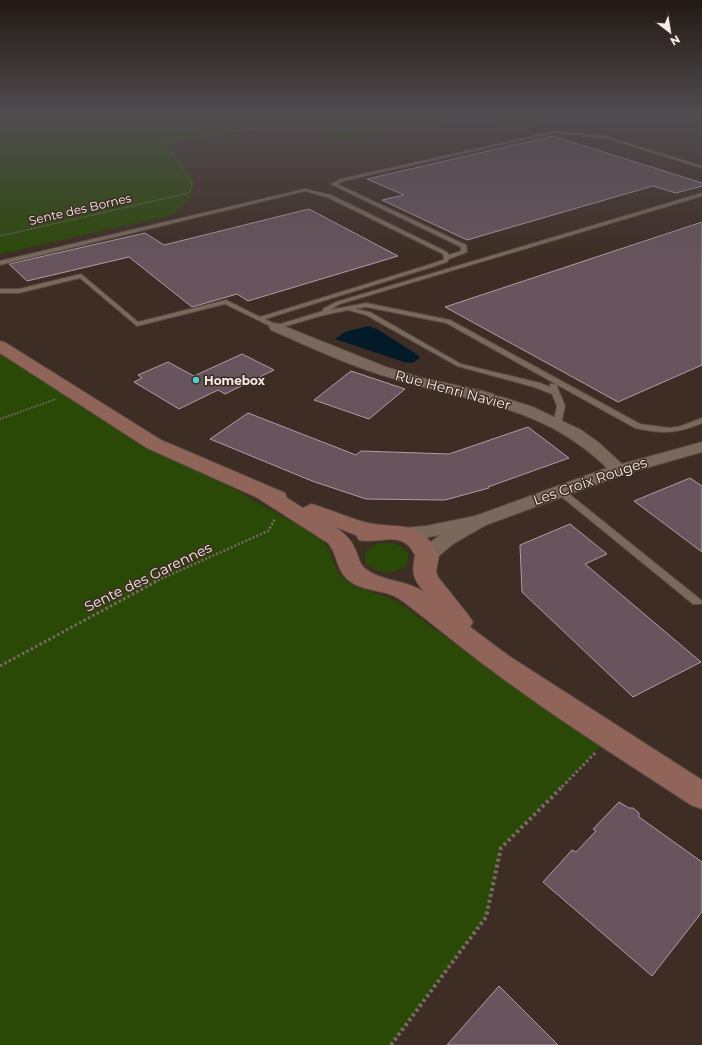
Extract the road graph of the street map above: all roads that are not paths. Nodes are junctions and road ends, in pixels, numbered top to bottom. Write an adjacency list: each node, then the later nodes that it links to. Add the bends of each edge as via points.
1 (417, 163): 5 (lane, via 341,180 334,184 464,246 464,252)
2 (688, 163): 3 (lane)
3 (702, 167)
4 (702, 194): 9 (lane, via 338,303)
5 (447, 258): 6 (lane, via 445,253 329,196 305,190); 10 (lane, via 430,266)
6 (0, 263)
7 (0, 291): 10 (lane, via 19,291 81,276 137,324 226,302)
8 (345, 309): 9 (lane); 13 (lane, via 366,305 448,321); 14 (lane, via 368,313 458,365)
9 (319, 314): 11 (lane)
10 (259, 319): 11 (lane)
11 (276, 328): 16 (street, Rue Henri Navier, via 374,368 418,382 464,391 518,408)
12 (0, 346): 20 (street, via 154,444)
13 (549, 377): 14 (lane); 15 (lane, via 638,426 665,432 682,430)
14 (555, 392): 16 (lane, via 561,406)
15 (702, 420)
16 (557, 425): 18 (street, Rue Henri Navier, via 587,441)
17 (702, 447): 18 (street, Les Croix Rouges)
18 (619, 470): 19 (street, Les Croix Rouges)
19 (560, 491): 21 (street, Les Croix Rouges); 26 (lane)
20 (264, 493): 22 (street, via 354,527); 23 (street, via 331,535 340,542)
21 (479, 520): 22 (street, Les Croix Rouges, via 426,532); 24 (street, Les Croix Rouges, via 446,540)
22 (390, 533): 23 (street, via 368,535 358,540); 24 (street, via 420,543)
23 (348, 555): 25 (street, via 350,568 358,575 368,581)
24 (426, 562): 25 (street, via 418,576 408,581); 27 (street, via 425,576 432,588 465,628)
25 (382, 584): 27 (street, via 408,594)
26 (697, 602)
27 (500, 663): 28 (street)
28 (702, 796)

